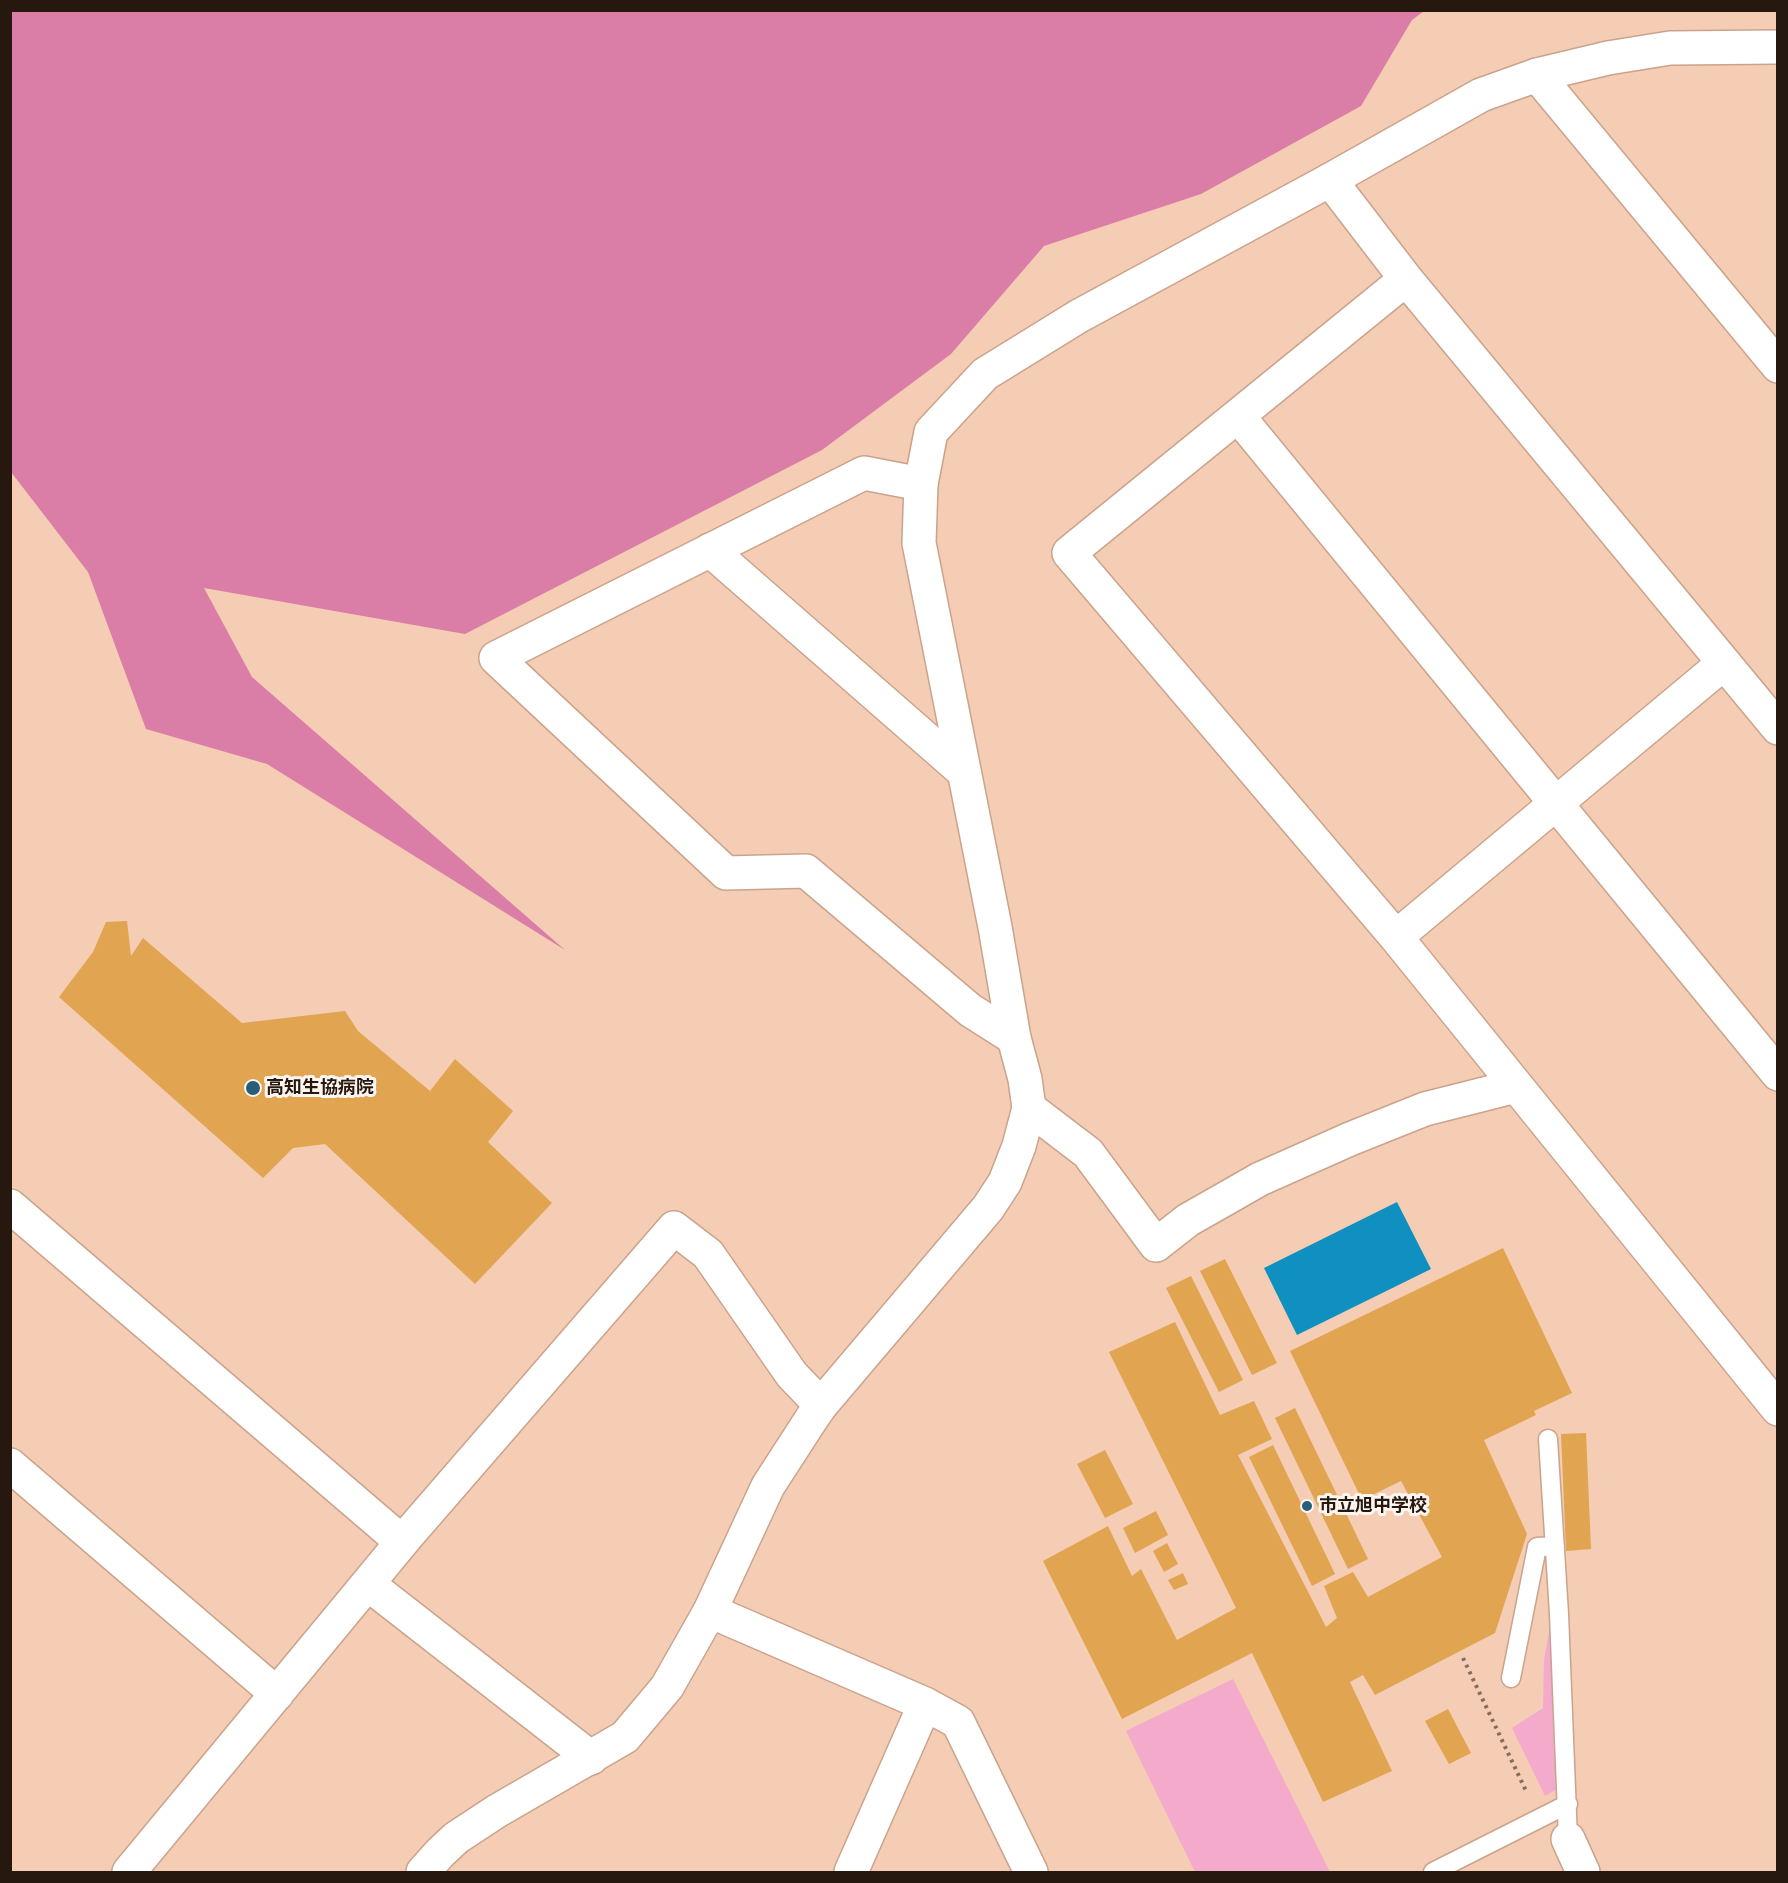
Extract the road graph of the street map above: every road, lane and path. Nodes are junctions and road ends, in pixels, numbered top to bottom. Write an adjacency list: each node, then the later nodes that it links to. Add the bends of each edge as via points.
1 (1778, 47): 2 (street, via 1670,48)
2 (1537, 75): 3 (street, via 1481,95); 5 (street)
3 (1330, 180): 4 (street); 7 (street, via 1079,316 985,374 931,432)
4 (1406, 279): 6 (street); 9 (street)
5 (1778, 366)
6 (1238, 416): 12 (street); 13 (street, via 1069,553)
7 (921, 484): 8 (street, via 864,472); 11 (street, via 919,543)
8 (710, 550): 11 (street); 14 (street, via 496,658 726,873 806,872 970,1010)
9 (1724, 663): 10 (street); 12 (street)
10 (1778, 728)
11 (964, 772): 14 (street)
12 (1556, 803): 13 (street); 15 (street)
13 (1396, 937): 16 (street)
14 (1014, 1038): 17 (street, via 1026,1079)
15 (1778, 1074)
16 (1516, 1086): 17 (street, via 1425,1109 1350,1139 1260,1179 1188,1220 1156,1245 1088,1153); 20 (street)
17 (1029, 1108): 19 (street, via 1005,1182 988,1209)
18 (10, 1206): 23 (street)
19 (821, 1405): 23 (street, via 792,1375 708,1254 674,1228); 26 (street, via 768,1486)
20 (1778, 1408)
21 (1548, 1439): 24 (lane)
22 (10, 1465): 29 (street)
23 (402, 1542): 25 (street)
24 (1555, 1546): 28 (lane, via 1537,1547); 33 (lane)
25 (368, 1584): 29 (street); 31 (street)
26 (710, 1611): 30 (street); 31 (street, via 667,1687 625,1737)
27 (1463, 1658): 32 (path)
28 (1511, 1678)
29 (277, 1694): 35 (street)
30 (926, 1704): 37 (street); 38 (street, via 958,1722)
31 (591, 1758): 36 (street, via 456,1838)
32 (1528, 1795)
33 (1568, 1804): 34 (lane); 39 (lane)
34 (1568, 1839): 40 (street)
35 (129, 1872)
36 (423, 1872)
37 (851, 1872)
38 (1031, 1872)
39 (1433, 1872)
40 (1583, 1872)

